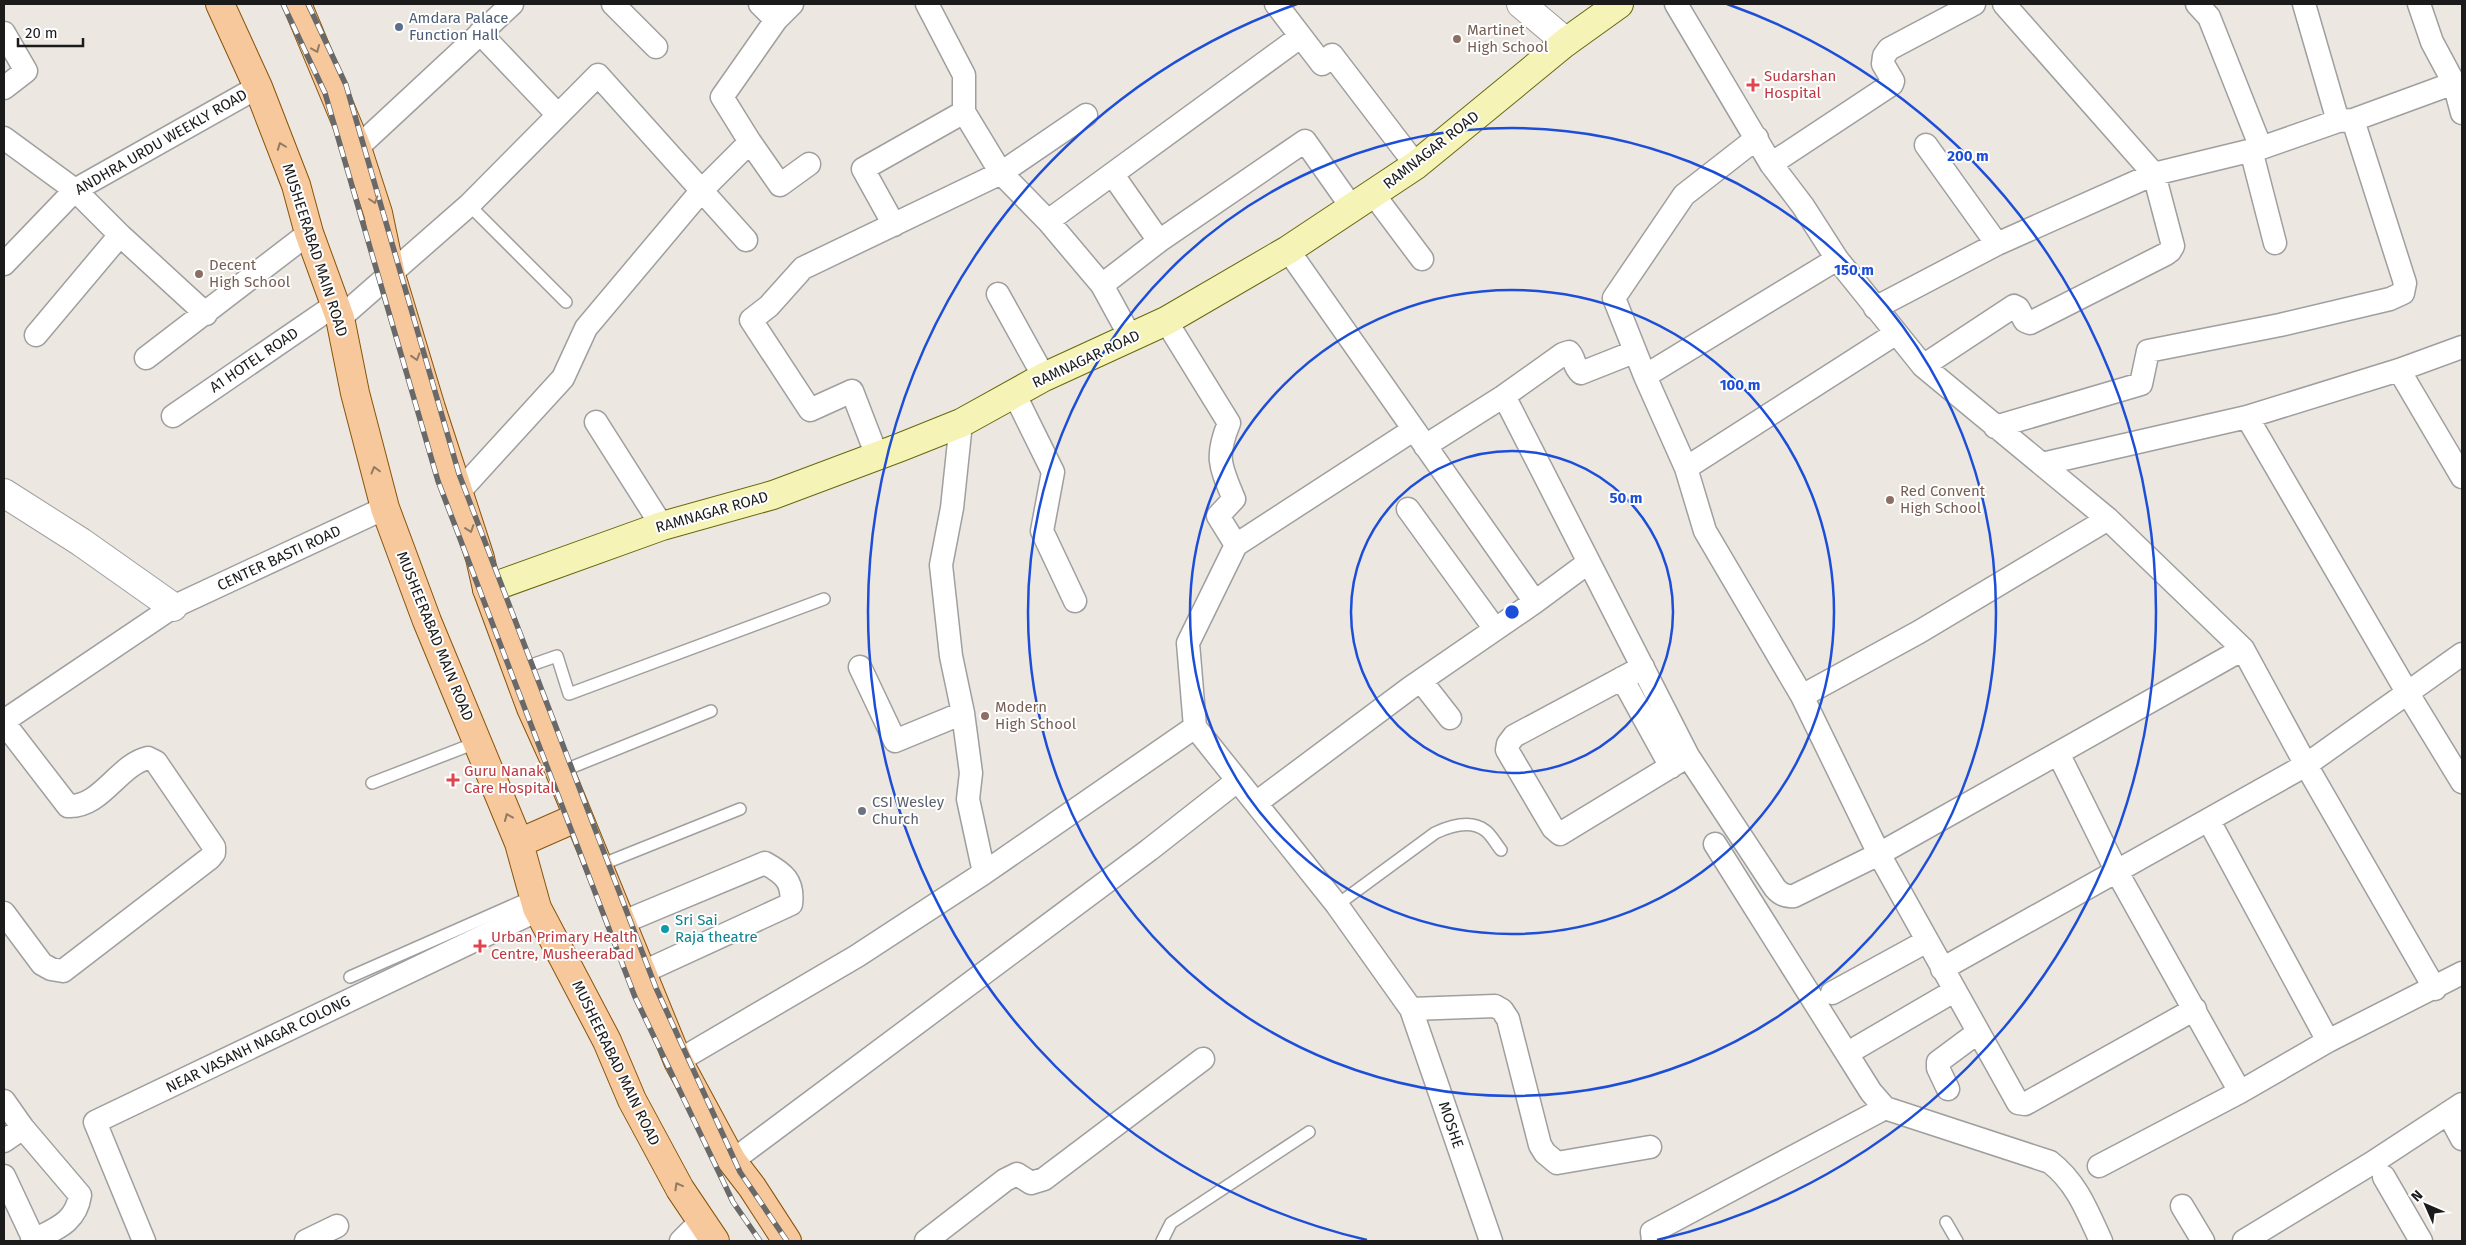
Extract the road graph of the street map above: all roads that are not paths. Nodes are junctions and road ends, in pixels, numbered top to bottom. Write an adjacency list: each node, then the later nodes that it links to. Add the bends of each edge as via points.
1 (220, 4): 24 (main road, MUSHEERABAD MAIN ROAD)
2 (297, 4): 35 (main road, one-way to 35)
3 (512, 4): 19 (street)
4 (613, 4): 22 (street)
5 (760, 4): 17 (street)
6 (792, 4): 17 (street)
7 (928, 4): 26 (street, via 964,75)
8 (1276, 4): 20 (street)
9 (1521, 4): 21 (street)
10 (1619, 4): 21 (main road, RAMNAGAR ROAD)
11 (1676, 4): 32 (street)
12 (1974, 4): 38 (street, via 1889,48 1883,64 1893,80 1892,84)
13 (2004, 4): 41 (street)
14 (2197, 4): 36 (street, via 2209,17)
15 (2304, 4): 30 (street)
16 (2419, 4): 23 (street, via 2432,42)
17 (776, 20): 33 (street, via 722,97)
18 (4, 32): 25 (street, via 26,71)
19 (480, 33): 28 (street); 35 (street)
20 (1300, 37): 39 (street, via 1322,64 1332,56); 42 (street)
21 (1566, 42): 39 (main road, RAMNAGAR ROAD)
22 (656, 47)
23 (2454, 83): 27 (street); 30 (street)
24 (258, 87): 43 (street, ANDHRA URDU WEEKLY ROAD); 49 (main road, MUSHEERABAD MAIN ROAD, one-way to 24, via 296,185)
25 (4, 88)
26 (964, 112): 40 (street); 48 (street, via 862,169)
27 (2462, 113)
28 (558, 115): 44 (street, A1 HOTEL ROAD, via 598,75); 46 (street, A1 HOTEL ROAD)
29 (1086, 115): 40 (street)
30 (2346, 120): 36 (street); 83 (street, via 2405,283 2403,293 2390,299 2280,325 2148,351 2141,384)
31 (4, 138): 43 (street)
32 (1757, 138): 38 (street); 71 (street, via 1684,195 1614,298)
33 (750, 142): 37 (street, via 780,185); 44 (street)
34 (1926, 145): 54 (street)
35 (357, 148): 59 (main road, one-way to 59, via 378,213)
36 (2256, 149): 41 (street); 53 (street)
37 (809, 164)
38 (1771, 164): 56 (street, via 1804,206)
39 (1416, 165): 45 (main road, RAMNAGAR ROAD)
40 (1001, 172): 47 (street); 48 (street)
41 (2154, 174): 54 (street); 73 (street, via 2173,246 2170,251 2030,322 2025,321 2014,306)
42 (1112, 175): 47 (street); 52 (street)
43 (75, 190): 50 (street); 58 (street, ANDHRA URDU WEEKLY ROAD)
44 (702, 190): 51 (street); 90 (street, via 586,328 563,378)
45 (1363, 202): 52 (street, via 1305,141); 55 (main road, RAMNAGAR ROAD); 57 (street)
46 (469, 206): 59 (street, A1 HOTEL ROAD); 62 (lane)
47 (1048, 221): 60 (street)
48 (894, 225): 85 (street, via 804,268 769,306 751,320 810,410 852,391)
49 (309, 233): 64 (main road, MUSHEERABAD MAIN ROAD); 65 (street)
50 (120, 235): 65 (street); 68 (street)
51 (746, 240)
52 (1159, 241): 60 (street)
53 (2275, 243)
54 (1996, 244): 63 (street)
55 (1288, 250): 66 (main road, RAMNAGAR ROAD); 84 (street)
56 (1837, 259): 63 (street); 75 (street)
57 (1422, 260)
58 (4, 264)
59 (391, 275): 64 (street, A1 HOTEL ROAD); 90 (main road, one-way to 90)
60 (1102, 285): 69 (street)
61 (998, 294): 76 (street)
62 (566, 302)
63 (1876, 308): 67 (street)
64 (338, 311): 79 (street, A1 HOTEL ROAD); 91 (main road, MUSHEERABAD MAIN ROAD, one-way to 64, via 355,393)
65 (206, 314): 72 (street)
66 (1166, 320): 69 (main road, RAMNAGAR ROAD); 95 (street, via 1229,423 1222,439 1219,464 1234,499 1218,516)
67 (1895, 334): 73 (street); 87 (street)
68 (36, 335)
69 (1131, 338): 76 (main road, RAMNAGAR ROAD)
70 (2459, 343): 74 (street)
71 (1634, 352): 75 (street); 78 (street, via 1581,373 1574,367 1569,352 1562,354)
72 (146, 358)
73 (1923, 366): 83 (street)
74 (2399, 370): 80 (street); 88 (street)
75 (1645, 376): 87 (street)
76 (1044, 377): 77 (main road, RAMNAGAR ROAD)
77 (1014, 393): 82 (main road, RAMNAGAR ROAD); 99 (street, via 1053,472 1042,531)
78 (1504, 396): 84 (street); 96 (street)
79 (172, 416)
80 (2247, 417): 86 (street); 110 (street)
81 (596, 422): 94 (street)
82 (961, 423): 85 (main road, RAMNAGAR ROAD); 113 (street, via 952,508 941,565 950,656)
83 (1995, 427): 86 (street)
84 (1419, 438): 95 (street); 100 (street)
85 (876, 456): 94 (main road, RAMNAGAR ROAD, via 773,495)
86 (2042, 464): 93 (street)
87 (1686, 468): 111 (street, via 1705,532)
88 (2462, 478)
89 (4, 493): 101 (street, via 81,542)
90 (458, 493): 97 (main road, one-way to 97)
91 (386, 508): 101 (street, CENTER BASTI ROAD); 117 (main road, MUSHEERABAD MAIN ROAD, via 427,621)
92 (1408, 509): 102 (street)
93 (2108, 519): 103 (street); 111 (street, via 1919,632)
94 (662, 526): 97 (main road, RAMNAGAR ROAD)
95 (1236, 545): 116 (street, via 1188,642)
96 (1589, 562): 100 (street); 106 (street)
97 (487, 589): 107 (main road)
98 (824, 599): 107 (lane, via 569,694 557,656)
99 (1075, 601)
100 (1535, 602): 102 (street)
101 (173, 608): 115 (street, CENTER BASTI ROAD)
102 (1496, 629): 109 (street)
103 (2243, 649): 118 (street); 120 (street)
104 (2462, 654): 110 (street)
105 (860, 667): 113 (street, via 895,741)
106 (1643, 667): 108 (street); 119 (street)
107 (517, 670): 121 (main road)
108 (1622, 678): 119 (street); 119 (street, via 1514,736 1508,744 1507,750 1553,828 1560,834)
109 (1421, 681): 114 (street); 125 (street)
110 (2407, 692): 120 (street); 123 (street)
111 (1802, 696): 132 (street)
112 (711, 711): 121 (lane)
113 (963, 713): 135 (street, via 971,773 968,799)
114 (1450, 718)
115 (4, 722): 138 (street, via 68,806 79,806 91,800 138,760 148,758 156,762 214,847 210,858 63,971 42,964)
116 (1195, 727): 122 (street, MOSHE); 135 (street)
117 (478, 742): 124 (lane); 129 (main road, MUSHEERABAD MAIN ROAD, one-way to 117)
118 (2058, 753): 132 (street); 134 (street)
119 (1679, 761): 132 (street, via 1783,895 1794,896)
120 (2306, 765): 128 (street); 145 (street)
121 (560, 772): 127 (main road)
122 (1237, 781): 125 (street, MOSHE); 165 (street)
123 (2462, 782)
124 (372, 783)
125 (1256, 803): 136 (street, MOSHE)
126 (740, 809): 133 (lane)
127 (578, 818): 129 (main road); 133 (main road)
128 (2209, 821): 134 (street); 151 (street)
129 (519, 843): 137 (main road, MUSHEERABAD MAIN ROAD)
130 (1715, 844): 158 (street)
131 (1501, 850): 136 (lane, via 1485,830 1463,824 1449,826)
132 (1880, 854): 140 (street)
133 (598, 866): 139 (main road)
134 (2117, 872): 141 (street); 149 (street)
135 (984, 873): 154 (street, via 857,956)
136 (1337, 905): 148 (street, MOSHE)
137 (538, 909): 144 (lane, via 527,899); 172 (main road, MUSHEERABAD MAIN ROAD, one-way to 137, via 680,1189 632,1100 607,1041); 174 (street, NEAR VASANH NAGAR COLONG, via 95,1122)
138 (4, 913)
139 (621, 923): 142 (main road); 142 (street, via 765,863 784,874 791,884 791,904)
140 (1927, 941): 141 (street); 147 (street)
141 (1942, 969): 146 (street)
142 (641, 973): 154 (main road)
143 (2462, 973): 145 (street)
144 (350, 977)
145 (2435, 989): 151 (street)
146 (1954, 991): 150 (street); 152 (street)
147 (1832, 993)
148 (1410, 1009): 164 (street, via 1495,1006 1502,1010 1508,1018 1540,1145 1557,1163); 180 (street, MOSHE)
149 (2195, 1009): 150 (street, via 2025,1104 2015,1100); 156 (street)
150 (1977, 1033): 155 (street, via 1938,1062)
151 (2328, 1042): 156 (street)
152 (1858, 1047)
153 (1203, 1059): 178 (street, via 1044,1179 1031,1183 1017,1174 1005,1180)
154 (678, 1062): 165 (main road)
155 (1948, 1089)
156 (2240, 1092): 166 (street)
157 (4, 1101): 160 (street)
158 (1885, 1108): 181 (street, via 1652,1232); 183 (street, via 2050,1162 2078,1191)
159 (2455, 1108): 162 (street); 185 (street)
160 (23, 1128): 163 (street); 173 (street, via 80,1195 78,1207 70,1220)
161 (1309, 1132): 179 (lane, via 1172,1222)
162 (2462, 1139)
163 (4, 1141)
164 (1650, 1147)
165 (732, 1161): 177 (main road)
166 (2099, 1166)
167 (4, 1176): 173 (street)
168 (2384, 1177): 186 (street)
169 (2182, 1206): 184 (street)
170 (1946, 1222): 182 (lane)
171 (337, 1226): 175 (street)
172 (708, 1232): 176 (street)
173 (33, 1241)
174 (144, 1241)
175 (306, 1241)
176 (680, 1241)
177 (787, 1241)
178 (926, 1241)
179 (1162, 1241)
180 (1491, 1241)
181 (1652, 1241)
182 (1957, 1241)
183 (2101, 1241)
184 (2203, 1241)
185 (2244, 1241)
186 (2421, 1241)

